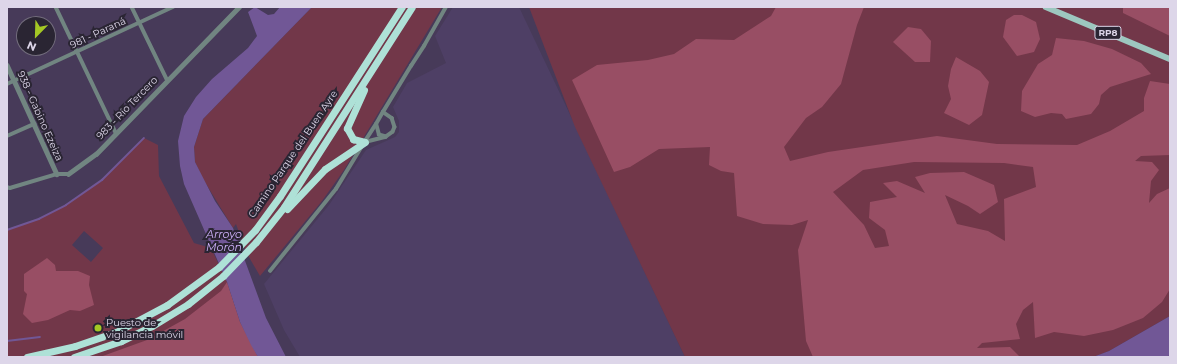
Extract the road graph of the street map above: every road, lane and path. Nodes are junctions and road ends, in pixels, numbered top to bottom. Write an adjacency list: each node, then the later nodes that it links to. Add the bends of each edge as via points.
1 (56, 7): 12 (street)
2 (132, 7): 10 (street)
3 (173, 7): 10 (street, 981 - Paraná)
4 (239, 7): 16 (street, 983 - Río Tercero, via 176,74)
5 (397, 7): 11 (highway)
6 (402, 7): 11 (highway, Camino Parque del Buen Ayre)
7 (412, 7): 14 (highway, Camino Parque del Buen Ayre)
8 (446, 7): 19 (street)
9 (1046, 7): 13 (main road, RP8)
10 (139, 23): 12 (street, 981 - Paraná); 16 (street)
11 (374, 50): 30 (highway, Camino Parque del Buen Ayre, via 280,196 242,243 219,266 191,289 142,320 93,340)
12 (77, 51): 17 (street, 981 - Paraná); 22 (street)
13 (1170, 59)
14 (376, 64): 25 (highway, via 348,124 348,131 353,139); 28 (highway, Camino Parque del Buen Ayre)
15 (7, 65): 17 (street, 938 - Gabino Ezeiza)
16 (167, 79): 22 (street, 983 - Río Tercero)
17 (14, 80): 18 (street, 981 - Paraná); 20 (street, 938 - Gabino Ezeiza)
18 (7, 84)
19 (383, 112): 21 (street); 24 (street, via 392,118 395,127)
20 (34, 124): 23 (street); 26 (street, 938 - Gabino Ezeiza)
21 (376, 124): 24 (street, via 379,135); 25 (street)
22 (116, 133): 26 (street, 983 - Río Tercero, via 93,156 70,173)
23 (7, 136)
24 (386, 137): 25 (street)
25 (365, 142): 28 (highway, via 325,169); 29 (street, via 336,189)
26 (56, 174): 27 (street, 983 - Río Tercero)
27 (8, 187)
28 (268, 229): 31 (highway, Camino Parque del Buen Ayre, via 223,276 188,304 121,341)
29 (270, 271)
30 (27, 357)
31 (74, 357)

